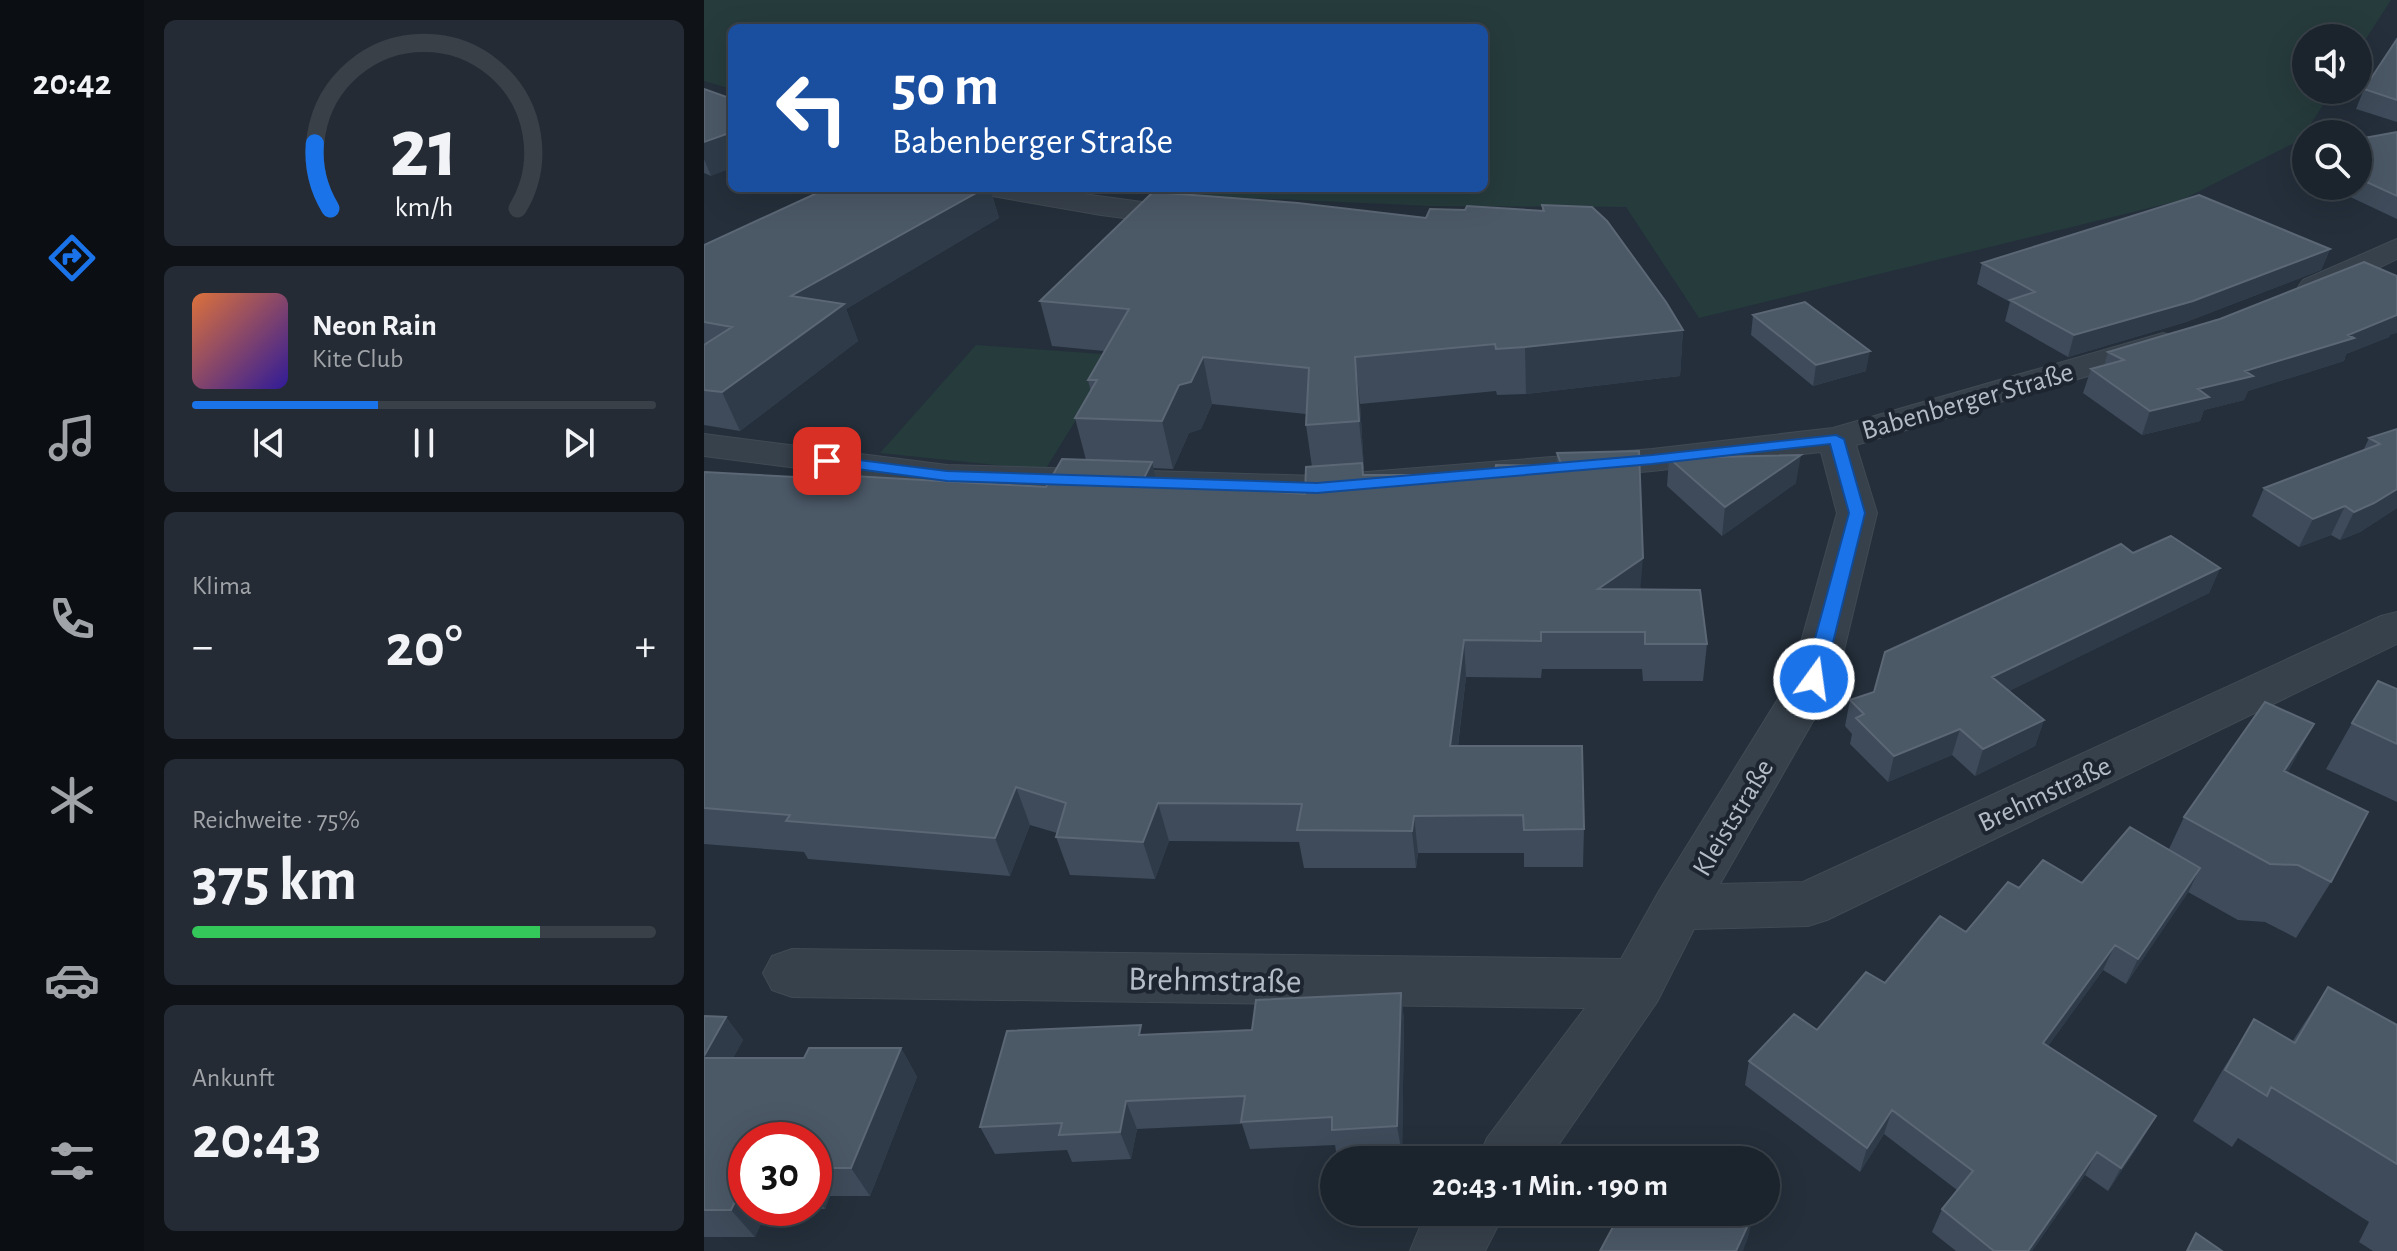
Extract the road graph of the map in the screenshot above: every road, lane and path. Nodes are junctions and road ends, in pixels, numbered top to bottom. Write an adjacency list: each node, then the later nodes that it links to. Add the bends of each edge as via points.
1 (1015, 192): 2 (street)
2 (1225, 221)
3 (2397, 248): 4 (street)
4 (2283, 299)
5 (2199, 332): 6 (street, Babenberger Straße)
6 (1836, 439): 7 (street, Babenberger Straße, via 1317,488 947,476); 9 (street, Kleiststraße, via 1857,513 1814,679)
7 (704, 445)
8 (2397, 626): 9 (street, Brehmstraße, via 1808,904)
9 (1678, 907): 11 (street, Kleiststraße)
10 (792, 973): 11 (street, Brehmstraße)
11 (1637, 984): 12 (street, Kleiststraße)
12 (1520, 1146)
13 (1462, 1226): 14 (street)
14 (1444, 1251)

